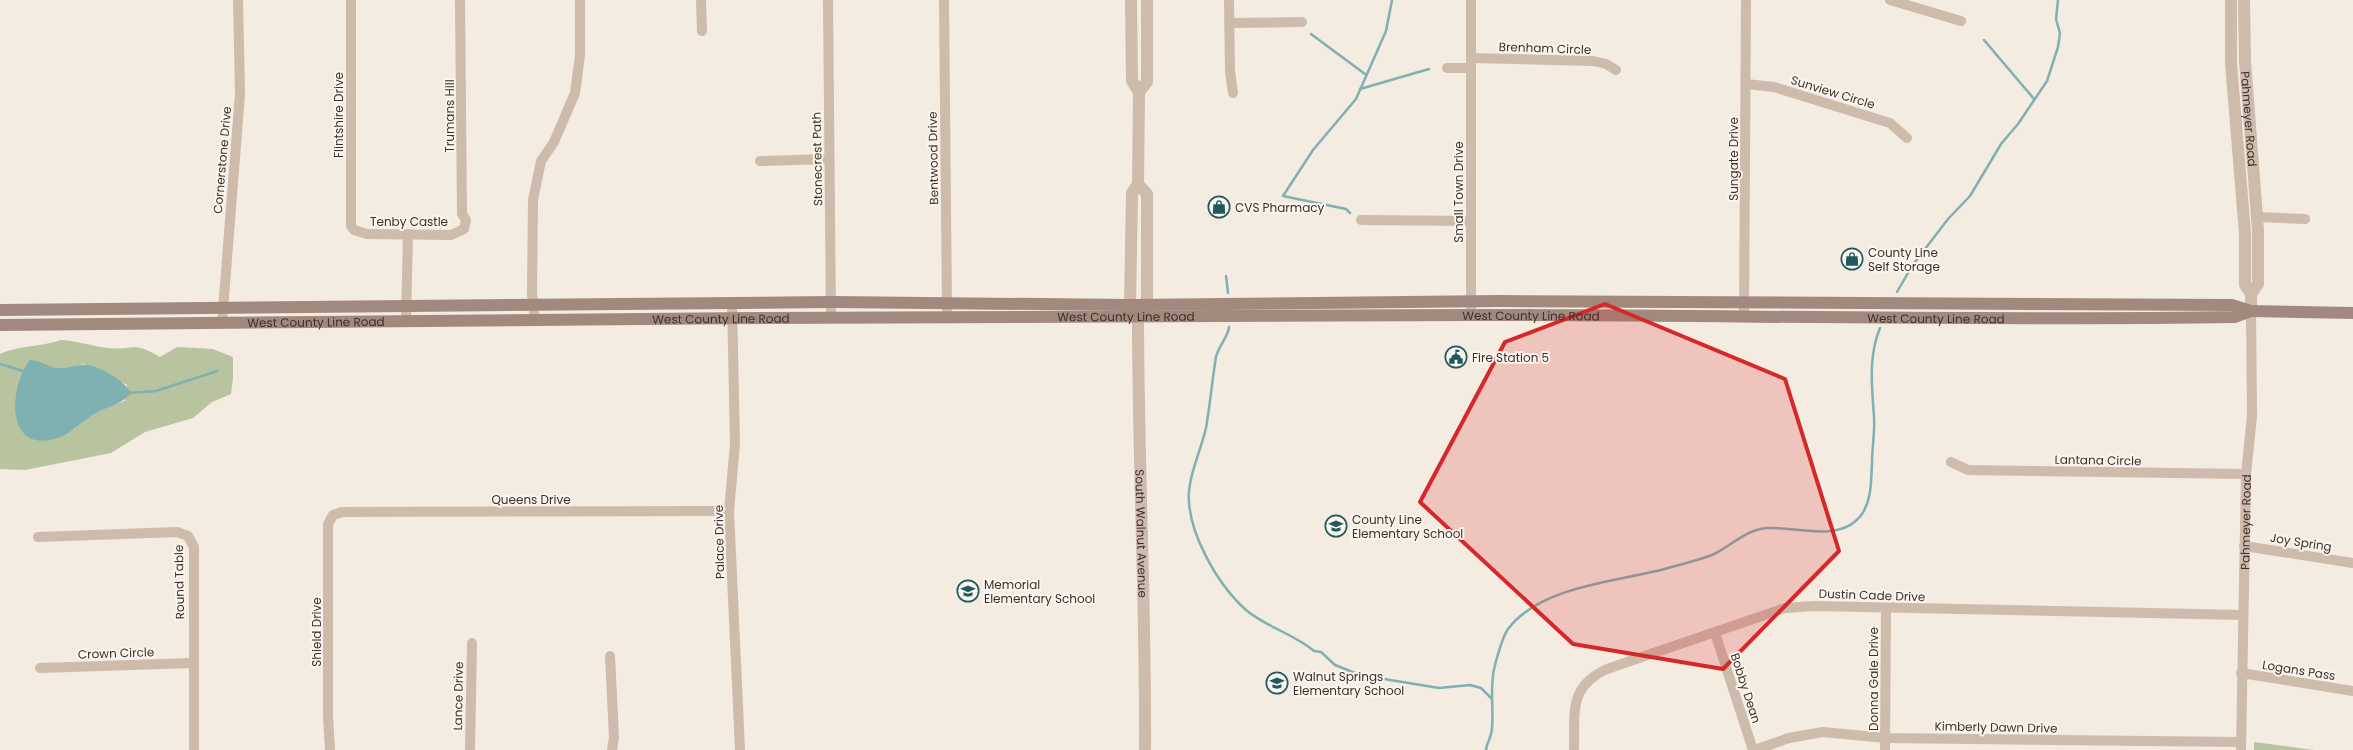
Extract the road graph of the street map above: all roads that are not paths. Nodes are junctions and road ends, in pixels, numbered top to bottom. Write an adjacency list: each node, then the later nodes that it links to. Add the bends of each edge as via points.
1 (238, 0): 48 (street, Cornerstone Drive, via 240,94)
2 (351, 0): 35 (street, Flintshire Drive, via 350,217)
3 (460, 0): 34 (street, Trumans Hill)
4 (580, 0): 44 (street, via 580,55 575,92 554,142 541,161 533,200)
5 (701, 0): 19 (street)
6 (828, 0): 27 (street, Stonecrest Path)
7 (944, 0): 41 (street, Bentwood Drive)
8 (1132, 0): 24 (street, via 1132,81)
9 (1147, 0): 24 (street, via 1147,82)
10 (1228, 0): 18 (street)
11 (1471, 0): 20 (street, Small Town Drive)
12 (1746, 0): 23 (street, Sungate Drive)
13 (1890, 0): 16 (street)
14 (2231, 0): 37 (street, Pahmeyer Road, via 2231,62 2245,234 2245,285)
15 (2244, 0): 30 (street, Pahmeyer Road, via 2245,61)
16 (1961, 21)
17 (1302, 22): 18 (street)
18 (1229, 23): 25 (street)
19 (702, 31)
20 (1471, 63): 21 (street); 22 (street, Brenham Circle, via 1593,61); 33 (street, Small Town Drive)
21 (1447, 68)
22 (1616, 70)
23 (1746, 84): 26 (street, Sunview Circle, via 1774,87 1890,123); 42 (street, Sungate Drive)
24 (1139, 92): 29 (street)
25 (1232, 93)
26 (1907, 138)
27 (829, 159): 28 (street); 38 (street, Stonecrest Path)
28 (760, 161)
29 (1138, 184): 45 (street, via 1132,193); 46 (street, via 1147,194)
30 (2258, 217): 31 (street); 37 (street, Pahmeyer Road, via 2258,284)
31 (2306, 219)
32 (1361, 220): 33 (street)
33 (1471, 221): 39 (street, Small Town Drive)
34 (464, 229): 36 (street, Tenby Castle, via 450,235)
35 (354, 230): 36 (street, Tenby Castle, via 367,234)
36 (408, 234): 47 (street)
37 (2251, 294): 50 (street, Pahmeyer Road)
38 (831, 302): 40 (main road, West County Line Road); 41 (main road, West County Line Road); 56 (street, Stonecrest Path)
39 (1471, 302): 42 (main road, West County Line Road); 46 (main road, West County Line Road); 52 (street, Small Town Drive)
40 (732, 303): 44 (main road, West County Line Road); 58 (street, Palace Drive)
41 (947, 303): 45 (main road, West County Line Road); 53 (street, Bentwood Drive)
42 (1744, 303): 43 (main road, West County Line Road); 55 (street, Sungate Drive)
43 (1857, 304): 50 (main road, West County Line Road, via 2232,305); 57 (main road)
44 (533, 305): 47 (main road, West County Line Road); 59 (street)
45 (1130, 305): 46 (main road, West County Line Road); 54 (street)
46 (1147, 305): 54 (street)
47 (406, 306): 48 (main road, West County Line Road); 60 (street)
48 (222, 309): 49 (main road, West County Line Road); 61 (street, Cornerstone Drive)
49 (0, 310)
50 (2251, 311): 51 (main road, West County Line Road); 57 (main road, West County Line Road, via 2235,317 2057,320); 64 (street, Pahmeyer Road, via 2252,416)
51 (2353, 313)
52 (1471, 315): 54 (main road, West County Line Road); 55 (main road, West County Line Road)
53 (947, 316): 54 (main road, West County Line Road); 56 (main road, West County Line Road)
54 (1138, 316): 86 (street, South Walnut Avenue)
55 (1744, 317): 57 (main road, West County Line Road)
56 (831, 318): 58 (main road, West County Line Road)
57 (1857, 318)
58 (732, 319): 59 (main road, West County Line Road); 65 (street, Palace Drive, via 735,444)
59 (535, 320): 60 (main road, West County Line Road)
60 (406, 321): 61 (main road, West County Line Road)
61 (222, 322): 62 (main road, West County Line Road)
62 (0, 325)
63 (1951, 462): 64 (street, Lantana Circle, via 1968,470)
64 (2246, 474): 68 (street, Pahmeyer Road)
65 (729, 512): 66 (street, Queens Drive, via 342,512); 85 (street, Palace Drive)
66 (333, 515): 82 (street, Shield Drive, via 328,524)
67 (38, 537): 75 (street, Round Table, via 177,532 188,536 194,547)
68 (2244, 546): 69 (street, Joy Spring); 71 (street, Pahmeyer Road)
69 (2353, 564)
70 (1886, 609): 71 (street, Dustin Cade Drive); 72 (street, Dustin Cade Drive, via 1786,608); 79 (street, Donna Gale Drive)
71 (2243, 615): 77 (street, Pahmeyer Road)
72 (1715, 633): 87 (street, Dustin Cade Drive, via 1606,669 1589,678 1576,703); 88 (street, Bobby Dean)
73 (472, 643): 83 (street, Lance Drive)
74 (610, 656): 84 (street)
75 (192, 663): 76 (street, Crown Circle); 81 (street, Round Table)
76 (40, 668)
77 (2241, 673): 78 (street, Logans Pass); 80 (street, Pahmeyer Road)
78 (2353, 691)
79 (1885, 738): 80 (street, Kimberly Dawn Drive); 88 (street, Kimberly Dawn Drive, via 1823,732 1790,738); 89 (street, Donna Gale Drive)
80 (2241, 746)
81 (194, 750)
82 (330, 750)
83 (470, 750)
84 (612, 750)
85 (740, 750)
86 (1145, 750)
87 (1574, 750)
88 (1754, 750)
89 (1885, 750)

